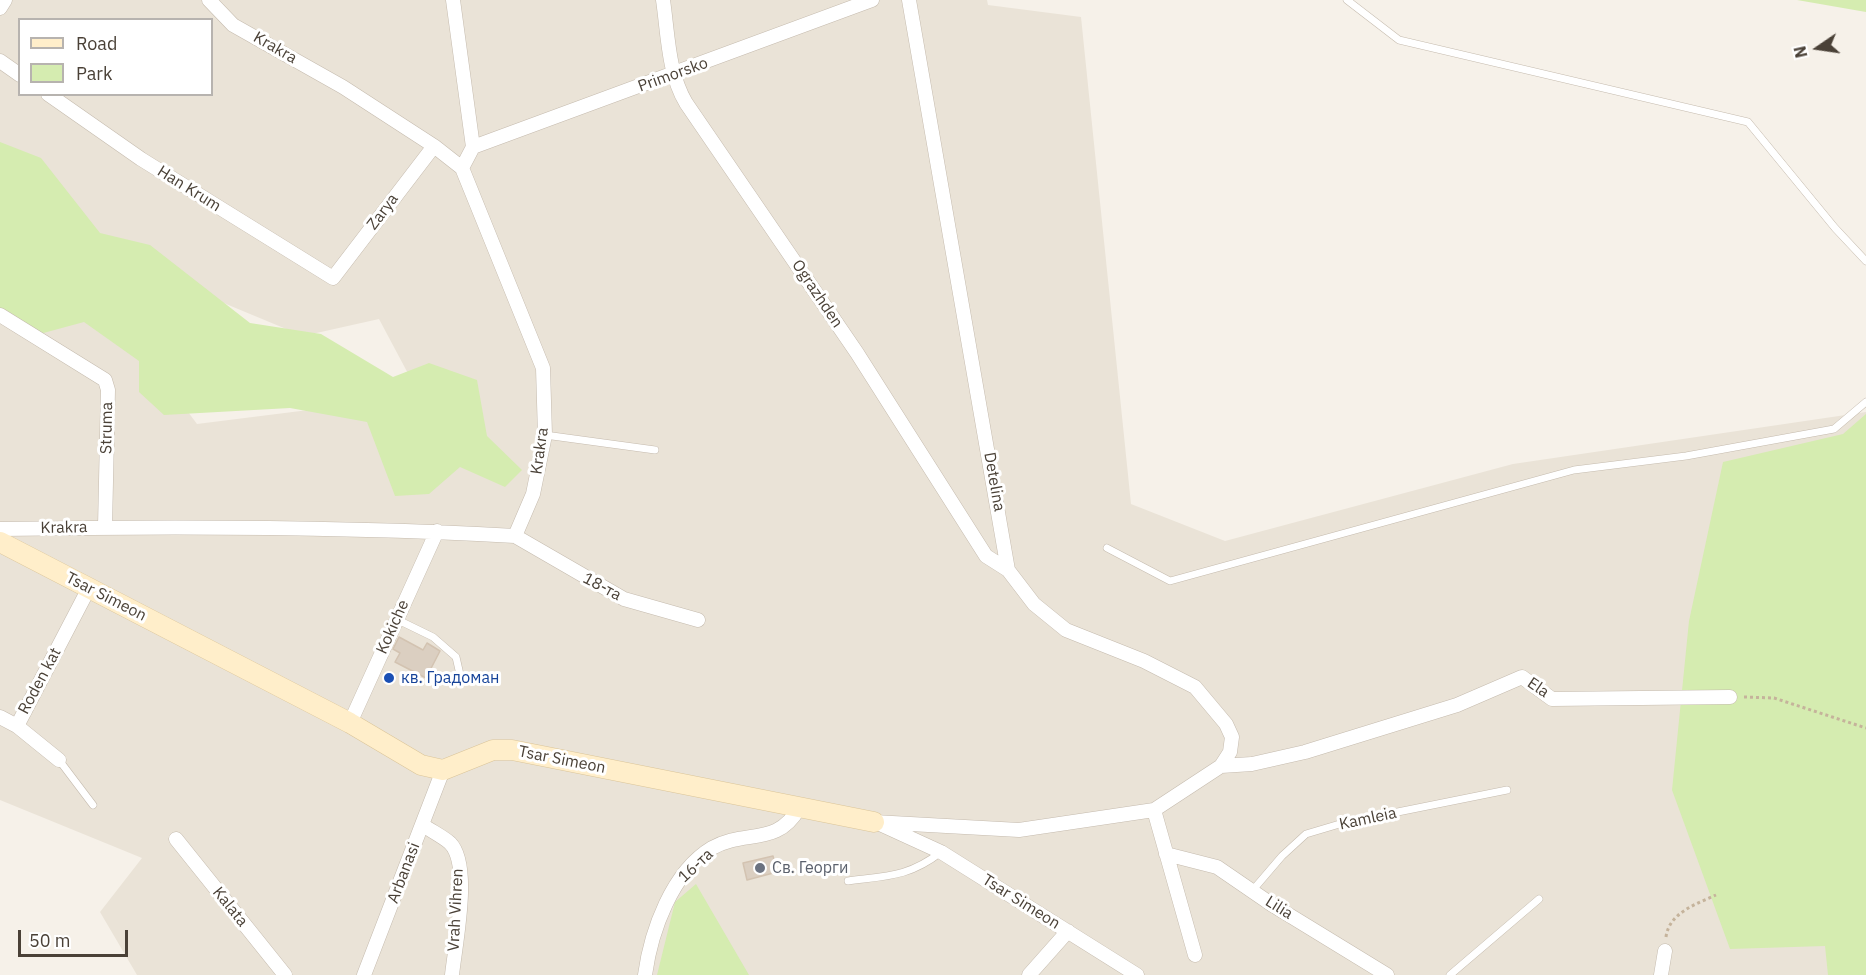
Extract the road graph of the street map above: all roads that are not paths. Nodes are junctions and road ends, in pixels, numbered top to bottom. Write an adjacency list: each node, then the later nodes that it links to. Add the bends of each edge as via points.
1 (5, 0): 8 (street)
2 (209, 0): 13 (street, Krakra, via 233,25 343,87)
3 (453, 0): 14 (street)
4 (663, 0): 11 (street, Ograzhden)
5 (872, 0): 11 (street, Primorsko)
6 (909, 0): 28 (street, Detelina)
7 (1347, 0): 16 (lane, via 1399,40 1748,122)
8 (0, 8)
9 (0, 61): 10 (street)
10 (18, 74)
11 (674, 75): 14 (street, Primorsko); 28 (street, Ograzhden, via 686,103 857,353 959,517 986,556)
12 (51, 96): 17 (street, Han Krum, via 141,159)
13 (434, 146): 15 (street, Krakra); 17 (street, Zarya)
14 (473, 147): 15 (street)
15 (462, 168): 20 (street, Krakra, via 543,368)
16 (1866, 261)
17 (333, 278)
18 (0, 315): 22 (street, Struma, via 105,380)
19 (1866, 402): 27 (lane, via 1834,429 1686,456 1574,470 1170,581)
20 (545, 435): 21 (lane); 25 (street, Krakra, via 533,494)
21 (655, 450)
22 (105, 527): 23 (street, Krakra); 24 (street, Krakra)
23 (0, 530)
24 (437, 531): 25 (street, Krakra); 30 (street, Kokiche)
25 (514, 536): 31 (street, 18-та, via 624,599)
26 (0, 542): 29 (street, Tsar Simeon)
27 (1107, 548)
28 (1008, 570): 38 (street, Detelina, via 1034,604 1066,630 1144,661 1195,687 1219,712 1232,737 1230,752)
29 (89, 588): 35 (street, Tsar Simeon); 36 (street, Roden kat)
30 (396, 619): 32 (lane, via 434,637 456,657); 35 (street, Kokiche)
31 (698, 620)
32 (461, 679)
33 (1730, 697): 38 (street, Ela, via 1552,699 1522,677 1457,705 1305,752 1252,764)
34 (0, 717): 36 (street)
35 (350, 723): 39 (street, Tsar Simeon, via 421,765)
36 (17, 726): 37 (street, Roden kat)
37 (59, 760): 41 (lane)
38 (1221, 766): 43 (street)
39 (443, 770): 42 (street, Tsar Simeon, via 493,750 512,750); 45 (street, Arbanasi)
40 (1507, 790): 50 (lane, Kamleia, via 1306,834)
41 (93, 806)
42 (799, 808): 44 (street, Tsar Simeon); 55 (street, 16-та, via 791,823 781,830 728,842 697,861 677,882)
43 (1154, 810): 44 (street, via 1019,830); 48 (street)
44 (874, 822): 47 (street, Tsar Simeon)
45 (423, 825): 57 (street, Arbanasi); 58 (street, Vrah Vihren, via 450,844 462,875)
46 (176, 839): 56 (street, Kalata)
47 (941, 852): 49 (lane, via 921,868 903,874); 52 (street, Tsar Simeon)
48 (1166, 854): 50 (street, Lilia, via 1217,867); 54 (street)
49 (848, 881)
50 (1252, 891): 63 (street, Lilia)
51 (1539, 899): 64 (lane)
52 (1068, 931): 61 (street); 62 (street, Tsar Simeon)
53 (1665, 951): 65 (street)
54 (1195, 955)
55 (647, 958): 59 (street, 16-та); 60 (street)
56 (285, 975)
57 (364, 975)
58 (452, 975)
59 (645, 975)
60 (650, 975)
61 (1029, 975)
62 (1137, 975)
63 (1387, 975)
64 (1450, 975)
65 (1661, 975)

